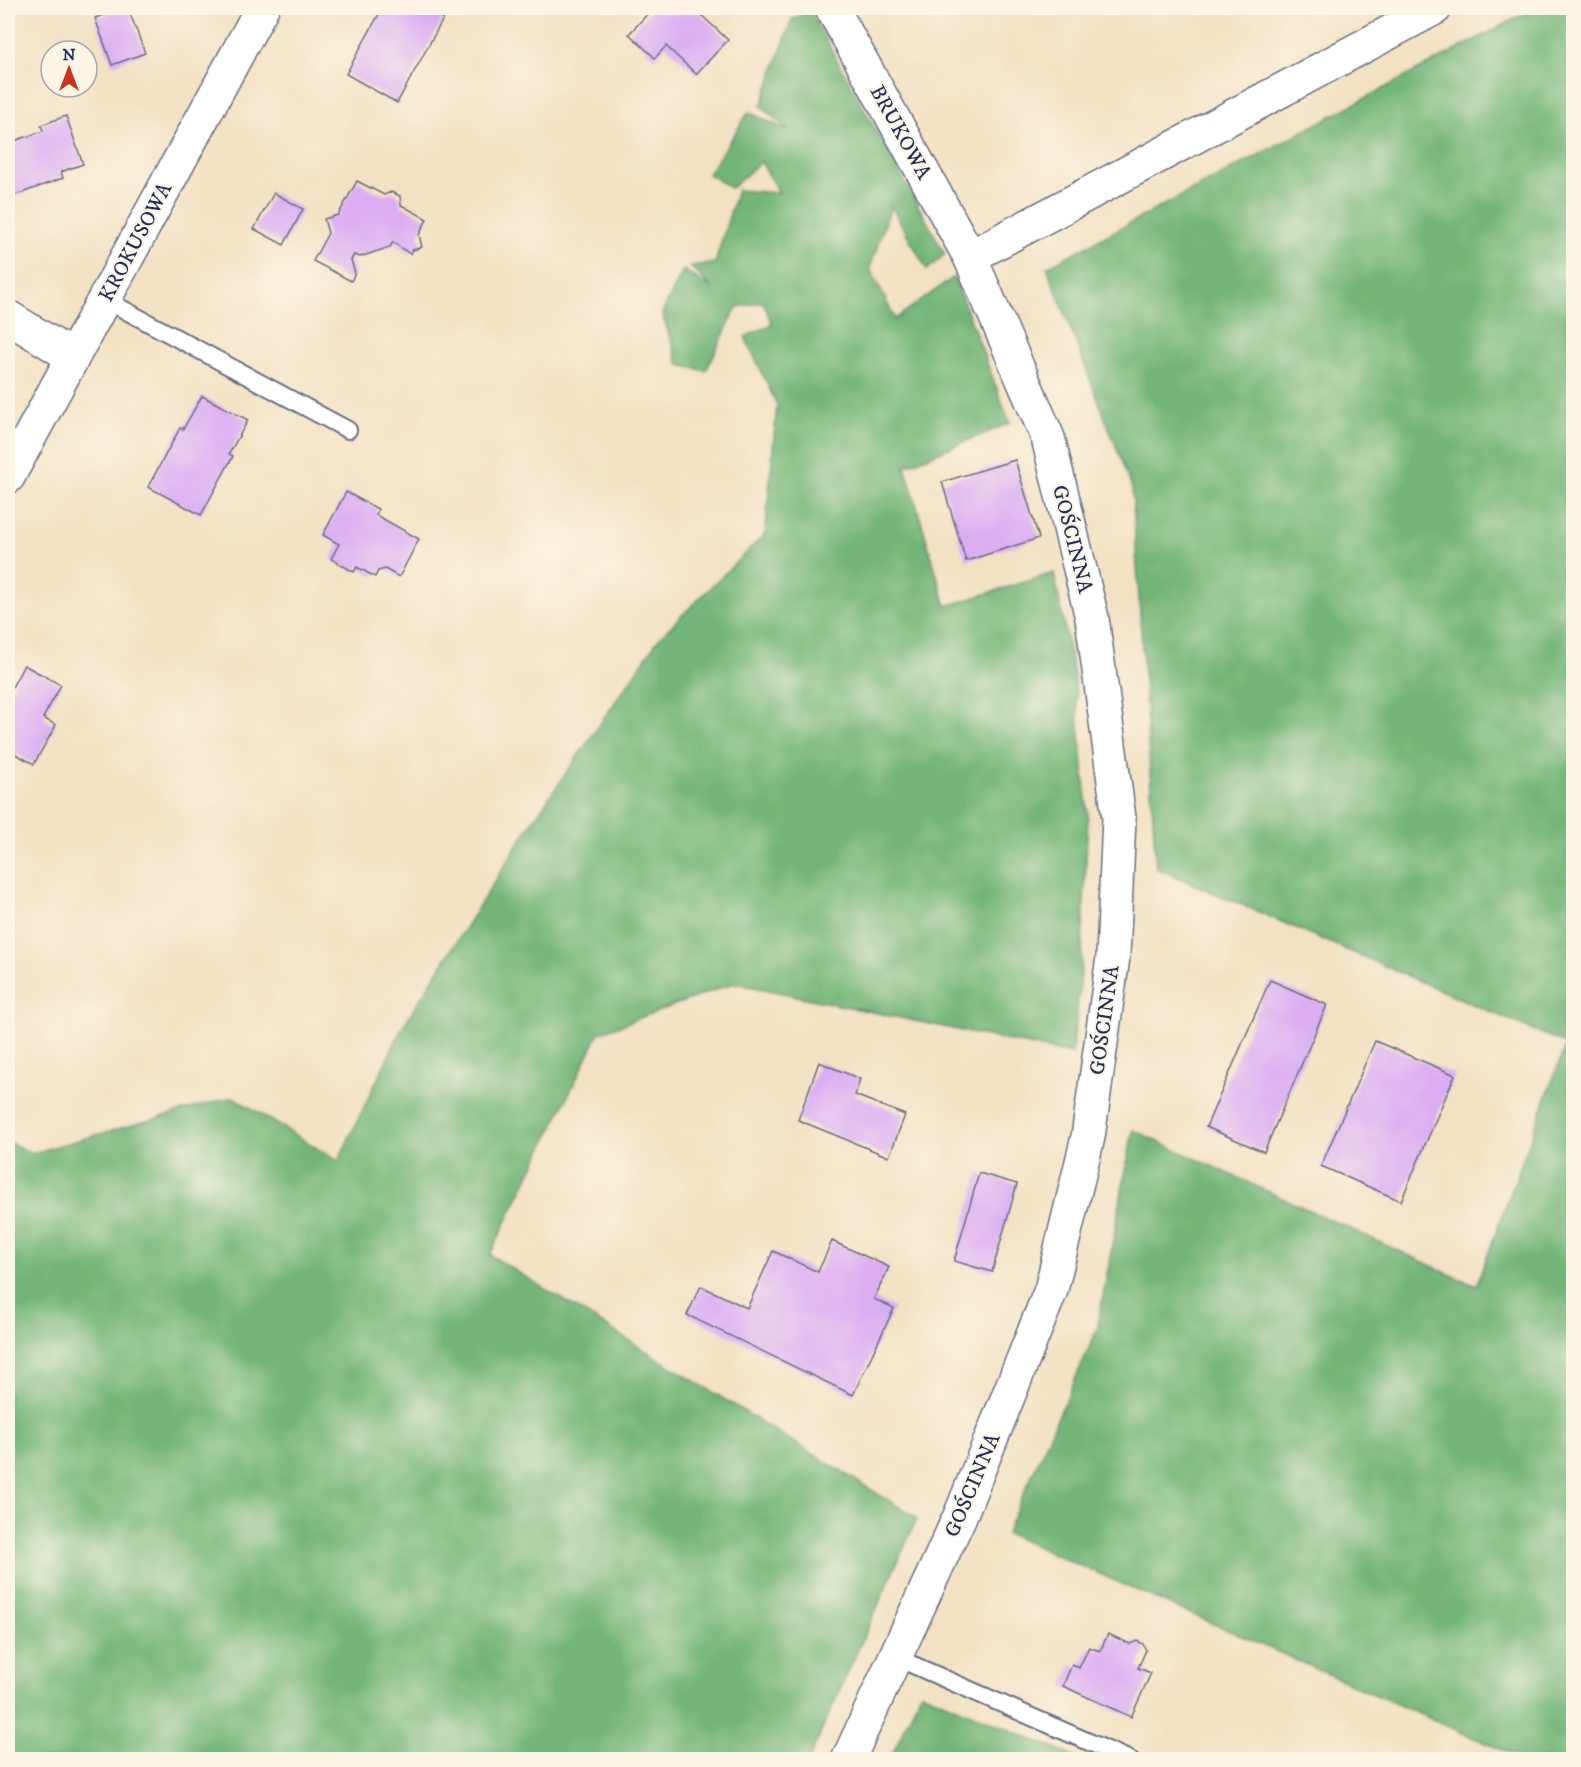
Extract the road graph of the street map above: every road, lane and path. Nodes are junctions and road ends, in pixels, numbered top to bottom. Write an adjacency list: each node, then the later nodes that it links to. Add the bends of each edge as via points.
1 (262, 8): 5 (street, KROKUSOWA)
2 (832, 8): 4 (street, BRUKOWA)
3 (1436, 8): 4 (street)
4 (970, 257): 10 (street, GOŚCINNA, via 1048,438 1092,618 1119,818 1113,957 1088,1137 1051,1290 960,1516)
5 (104, 299): 7 (street, KROKUSOWA); 8 (lane)
6 (8, 317): 7 (street)
7 (73, 357): 9 (street, KROKUSOWA)
8 (348, 430)
9 (8, 477)
10 (895, 1657): 11 (street, GOŚCINNA); 12 (lane)
11 (848, 1760)
12 (1130, 1760)

